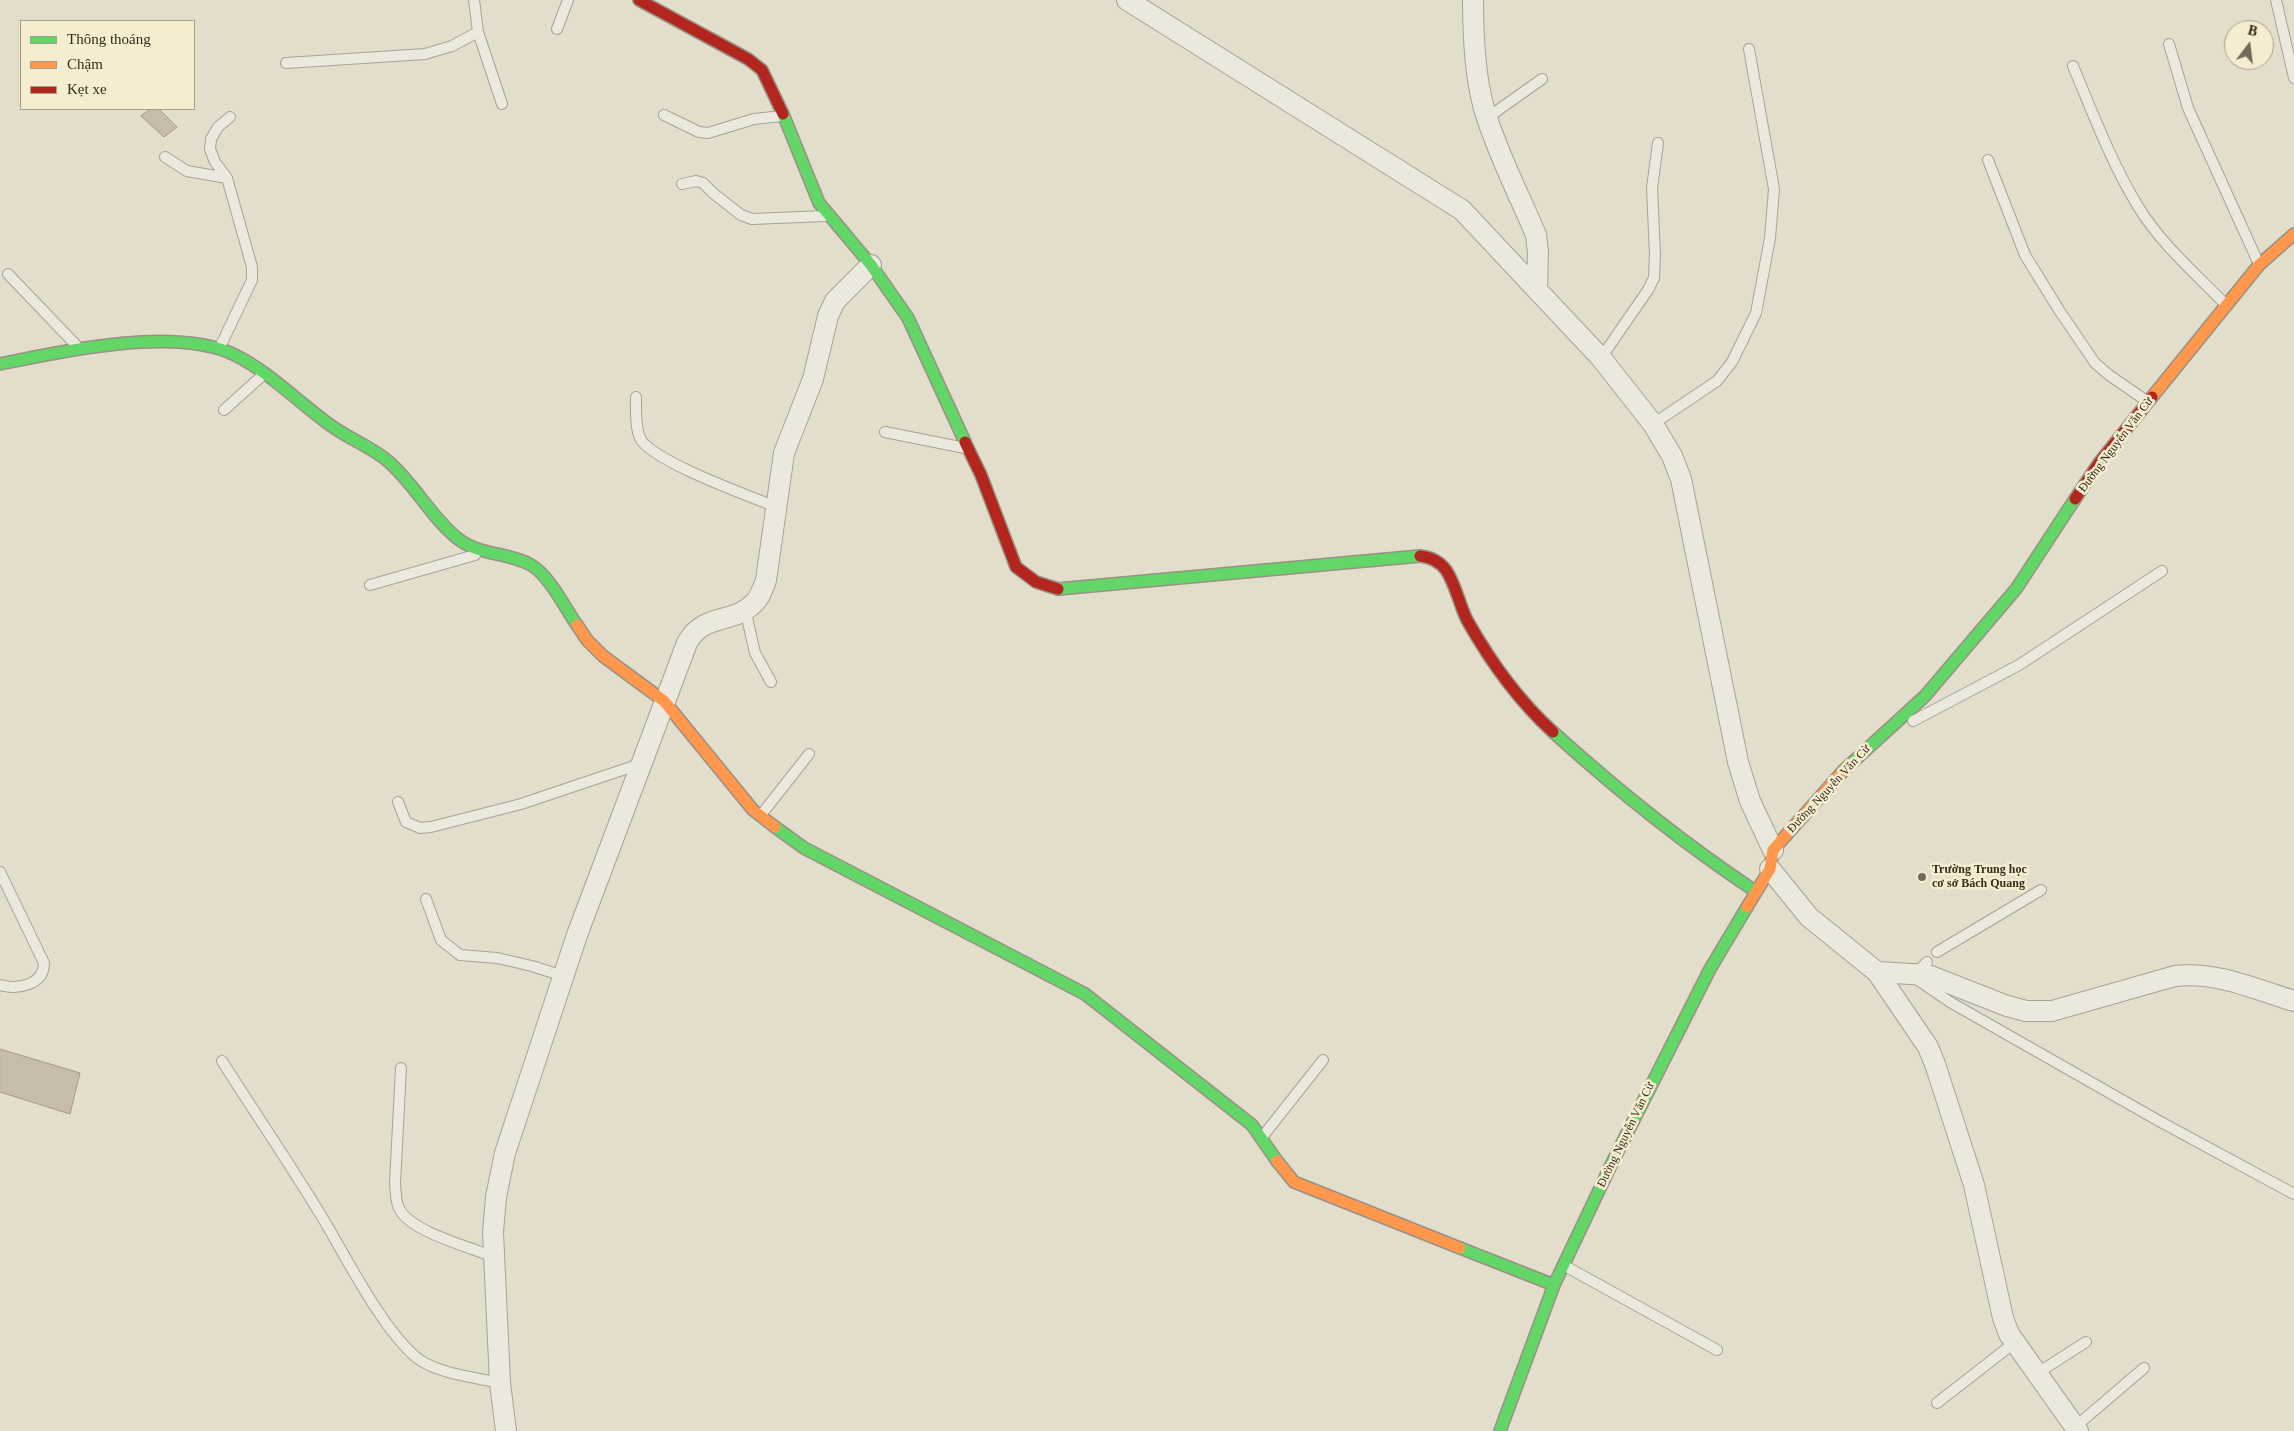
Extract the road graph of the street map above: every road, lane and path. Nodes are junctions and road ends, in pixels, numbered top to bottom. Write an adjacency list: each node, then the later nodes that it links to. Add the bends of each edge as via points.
1 (474, 0): 8 (lane)
2 (568, 0): 7 (lane)
3 (639, 0): 18 (street, via 748,59 762,70)
4 (1127, 0): 30 (street, via 1462,210)
5 (1473, 0): 19 (street, via 1473,26)
6 (2276, 0): 14 (lane)
7 (557, 29)
8 (478, 32): 11 (lane, via 452,46 425,54); 15 (lane)
9 (2169, 44): 28 (lane, via 2188,108)
10 (1749, 49): 40 (lane, via 1774,189 1770,238 1756,313 1732,362 1718,381)
11 (286, 62)
12 (2073, 66): 31 (lane, via 2103,140 2140,209 2172,250)
13 (1542, 78): 19 (lane)
14 (2294, 78)
15 (502, 104)
16 (664, 115): 18 (lane, via 699,132)
17 (230, 116): 23 (lane, via 218,127 210,149)
18 (783, 116): 25 (street, via 813,190)
19 (1487, 118): 30 (street, via 1536,236)
20 (1658, 143): 34 (lane, via 1652,188 1654,278)
21 (165, 157): 23 (lane, via 187,171)
22 (1988, 160): 38 (lane, via 2025,255 2059,310 2095,363)
23 (227, 178): 33 (lane, via 252,267 252,280)
24 (682, 184): 25 (lane, via 704,183 741,215 752,219)
25 (829, 216): 27 (street)
26 (2294, 234): 28 (street, Đường Nguyễn Văn Cừ)
27 (871, 265): 42 (street, via 908,318); 43 (street, via 836,301 828,316 813,379 784,453)
28 (2259, 265): 31 (street, Đường Nguyễn Văn Cừ)
29 (8, 274): 32 (lane)
30 (1537, 290): 34 (street)
31 (2227, 305): 38 (street, Đường Nguyễn Văn Cừ)
32 (79, 348): 33 (street, via 162,341); 35 (street)
33 (218, 350): 36 (street, via 233,354)
34 (1601, 358): 40 (street)
35 (0, 364)
36 (266, 373): 39 (lane); 44 (street, via 328,425 390,462 458,539)
37 (636, 397): 43 (lane, via 637,428 648,448)
38 (2148, 402): 50 (street, Đường Nguyễn Văn Cừ, via 2098,463 2016,589 1925,696)
39 (224, 410)
40 (1652, 424): 55 (street, via 1672,456 1681,479 1738,762)
41 (885, 432): 42 (lane)
42 (969, 449): 58 (street, via 1016,567 1026,578 1041,586 1060,589 1423,556 1436,560 1446,570 1466,618 1488,655 1510,686 1550,729 1606,780 1699,854)
43 (776, 507): 47 (street, via 766,580 753,604)
44 (486, 552): 46 (lane); 49 (street, via 531,563 541,572 586,640)
45 (2162, 571): 50 (lane, via 2019,664)
46 (370, 586)
47 (745, 609): 48 (lane, via 755,653); 49 (street, via 703,624 693,632)
48 (770, 682)
49 (664, 702): 52 (street); 54 (street, via 753,810)
50 (1876, 739): 55 (street, Đường Nguyễn Văn Cừ, via 1842,772)
51 (809, 754): 54 (lane)
52 (641, 764): 53 (lane, via 521,804 420,828 406,822); 63 (street)
53 (398, 802)
54 (761, 815): 69 (street, via 804,848 1085,994 1252,1125)
55 (1771, 859): 58 (street, Đường Nguyễn Văn Cừ); 62 (street, via 1809,917)
56 (0, 872): 64 (lane, via 44,963 41,978 26,986)
57 (2041, 890): 60 (lane)
58 (1755, 891): 72 (street, Đường Nguyễn Văn Cừ, via 1659,1067)
59 (426, 899): 63 (lane, via 441,940 460,955 506,960)
60 (1937, 952)
61 (1917, 969): 62 (street); 65 (street, via 2026,1011 2052,1011 2175,976 2196,974); 70 (lane, via 1950,1002)
62 (1877, 972): 75 (street, via 1928,1047 1935,1064 1969,1167 2003,1318)
63 (563, 976): 71 (street, via 505,1153 496,1197)
64 (0, 985)
65 (2294, 1001)
66 (1323, 1060): 69 (lane)
67 (222, 1061): 79 (lane, via 404,1346 419,1359 442,1369)
68 (401, 1068): 71 (lane, via 395,1183 400,1210 421,1228)
69 (1262, 1137): 73 (street, via 1284,1174 1294,1182)
70 (2294, 1194)
71 (494, 1257): 79 (street)
72 (1564, 1266): 73 (street, Đường Nguyễn Văn Cừ); 76 (lane)
73 (1554, 1285): 83 (street, Đường Nguyễn Văn Cừ)
74 (2086, 1342): 78 (lane)
75 (2014, 1343): 78 (street); 80 (lane)
76 (1717, 1350)
77 (2144, 1368): 81 (lane)
78 (2036, 1374): 81 (street)
79 (500, 1383): 82 (street)
80 (1937, 1403)
81 (2077, 1429)
82 (506, 1431)
83 (1500, 1431)

